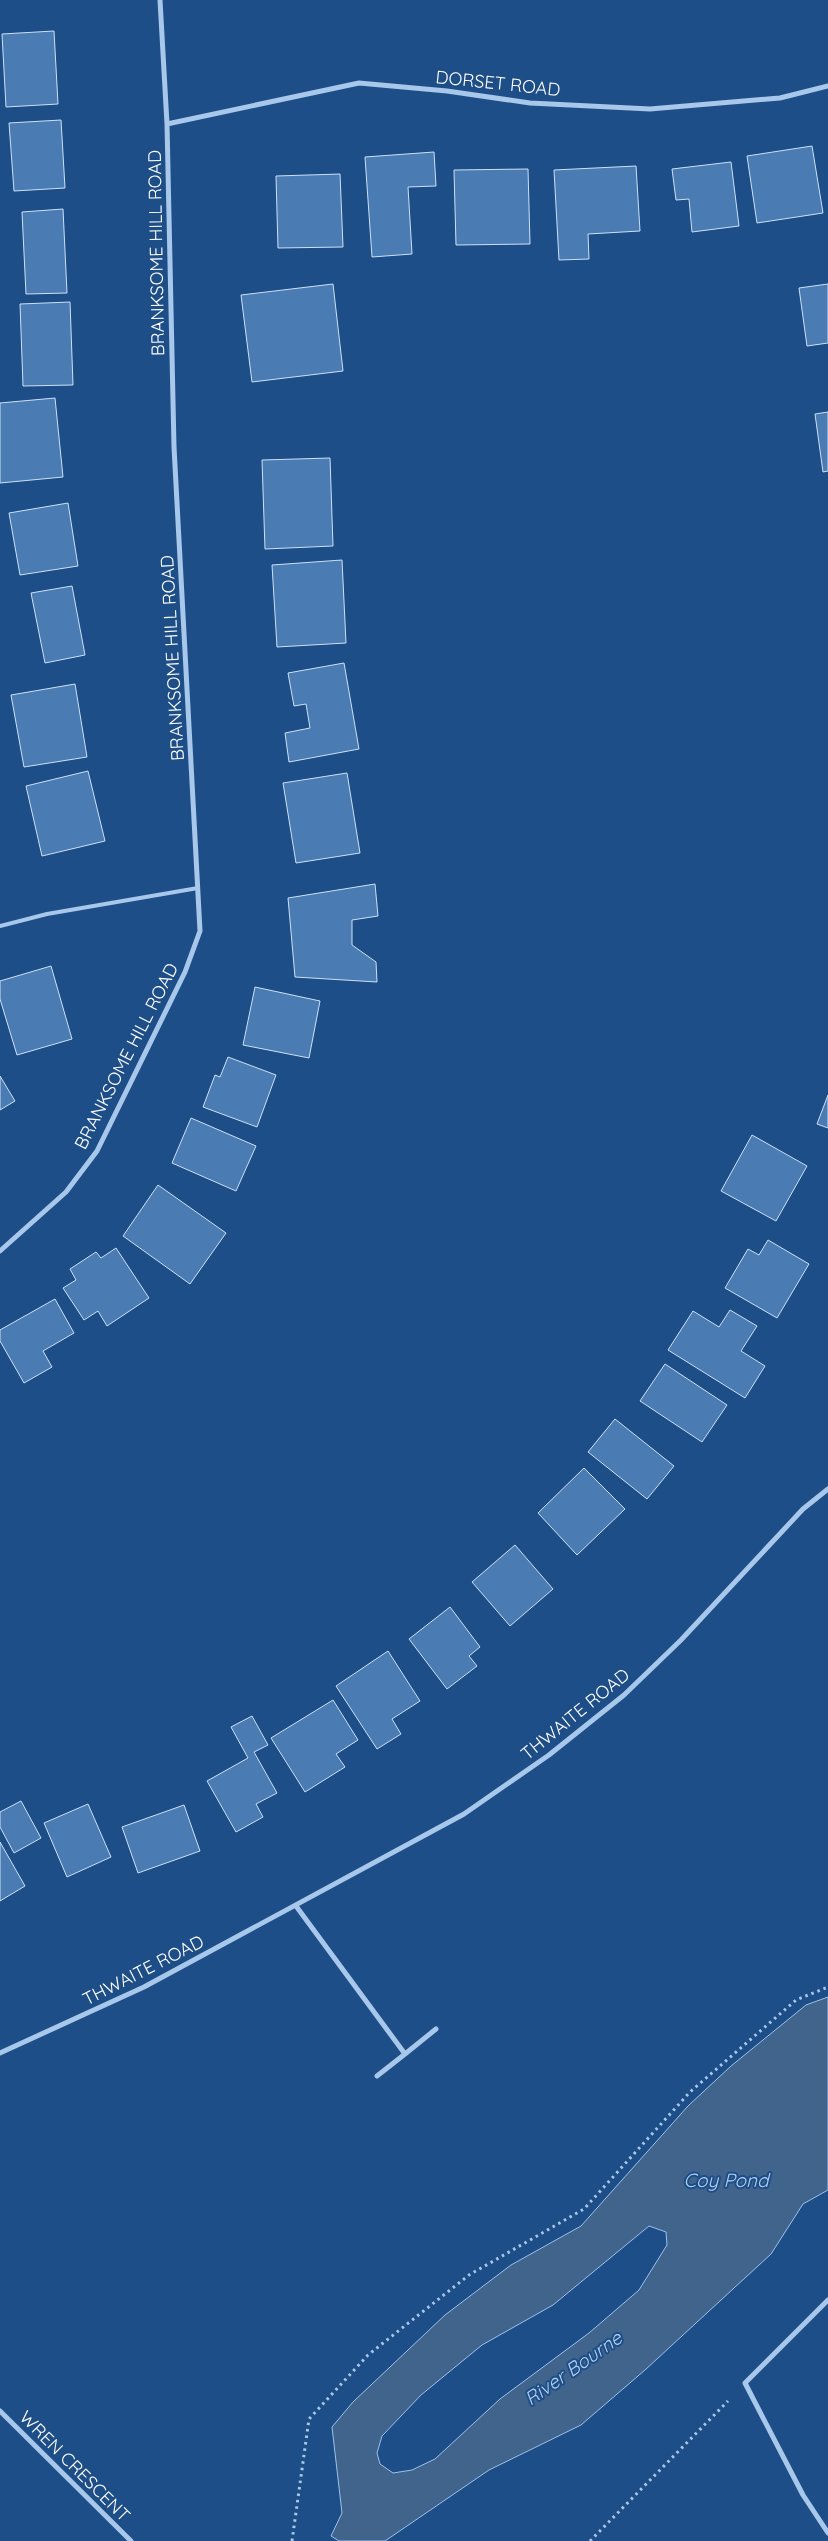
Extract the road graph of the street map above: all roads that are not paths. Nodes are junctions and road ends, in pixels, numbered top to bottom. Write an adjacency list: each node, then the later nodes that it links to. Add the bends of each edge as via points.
1 (160, 0): 3 (street, BRANKSOME HILL ROAD)
2 (828, 86): 3 (street, DORSET ROAD, via 780,98 650,109 530,103 360,83)
3 (167, 124): 4 (street, BRANKSOME HILL ROAD, via 174,446)
4 (198, 888): 5 (lane, via 47,914); 6 (street, BRANKSOME HILL ROAD, via 200,931 185,972 97,1151 66,1192)
5 (0, 926)
6 (0, 1251)
7 (828, 1489): 8 (street, THWAITE ROAD, via 803,1509 681,1640 624,1695 549,1755 464,1814)
8 (296, 1906): 10 (street, THWAITE ROAD, via 144,1987); 11 (street)
9 (436, 2029): 11 (street)
10 (0, 2053)
11 (405, 2054): 12 (street)
12 (378, 2076)
13 (828, 2300): 15 (street, via 746,2382 802,2495)
14 (0, 2411): 16 (street, WREN CRESCENT)
15 (828, 2533)
16 (131, 2541)

